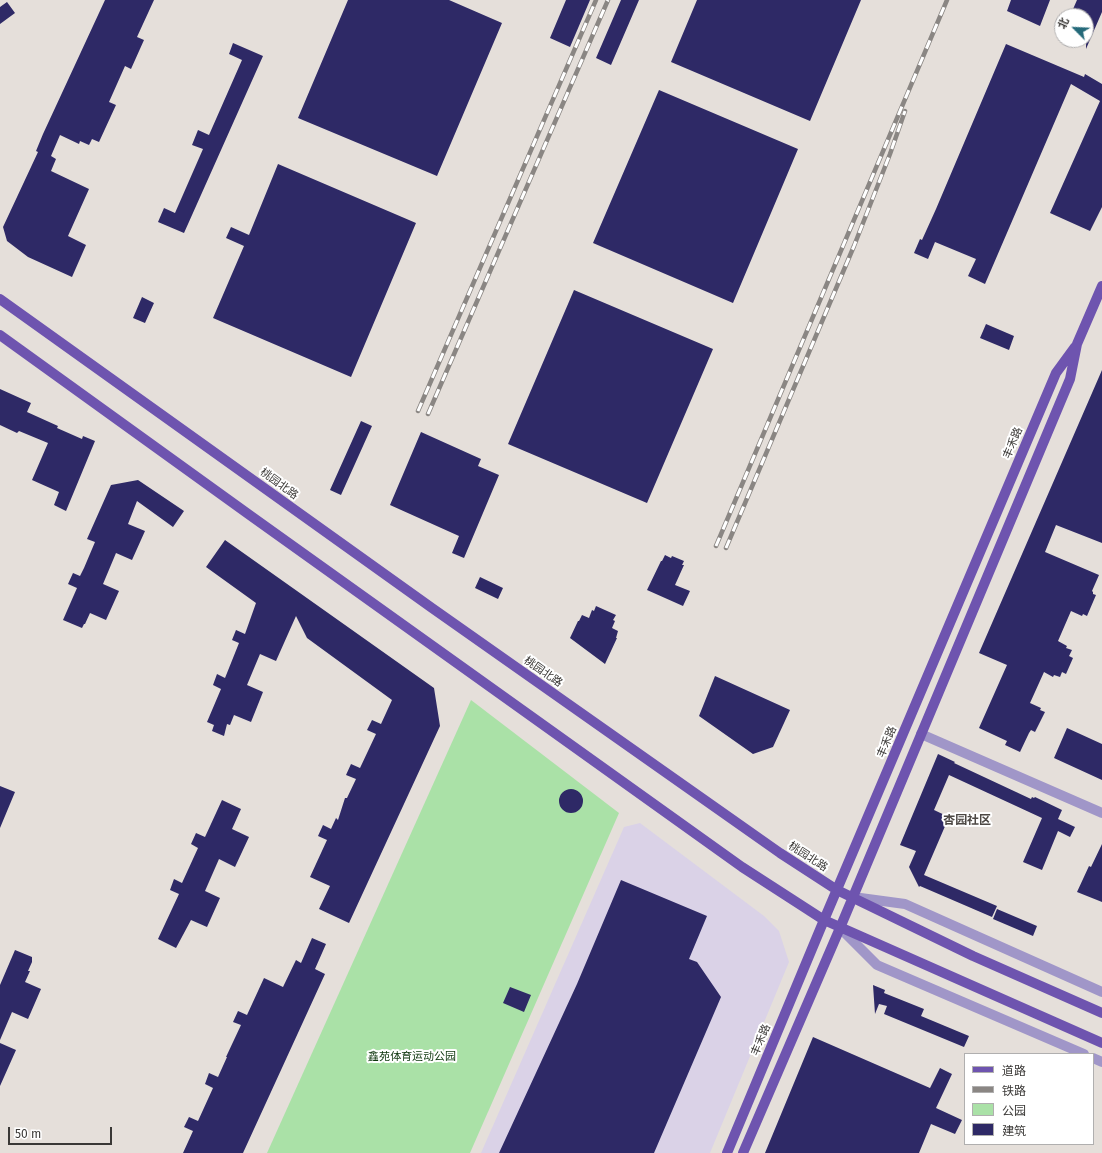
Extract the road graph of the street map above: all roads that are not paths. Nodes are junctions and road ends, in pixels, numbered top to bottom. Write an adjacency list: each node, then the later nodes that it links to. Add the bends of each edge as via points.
1 (1102, 286): 4 (main road, 丰禾路)
2 (0, 299): 7 (main road, 桃园北路, via 463,630 780,853)
3 (0, 334): 9 (main road, via 742,867)
4 (1077, 344): 5 (main road, 丰禾路, via 1070,379); 7 (main road, 丰禾路, via 1056,373)
5 (921, 734): 6 (street); 8 (main road, 丰禾路)
6 (1102, 813)
7 (837, 890): 8 (main road, 桃园北路); 9 (main road, 丰禾路)
8 (853, 897): 10 (main road, 丰禾路); 11 (street, via 905,904); 12 (main road, 桃园北路, via 973,956)
9 (824, 920): 10 (main road); 15 (main road, 丰禾路)
10 (840, 928): 13 (main road); 14 (street, via 877,965); 16 (main road, 丰禾路)
11 (1102, 992)
12 (1102, 1013)
13 (1102, 1043)
14 (1082, 1053)
15 (727, 1153)
16 (743, 1153)

